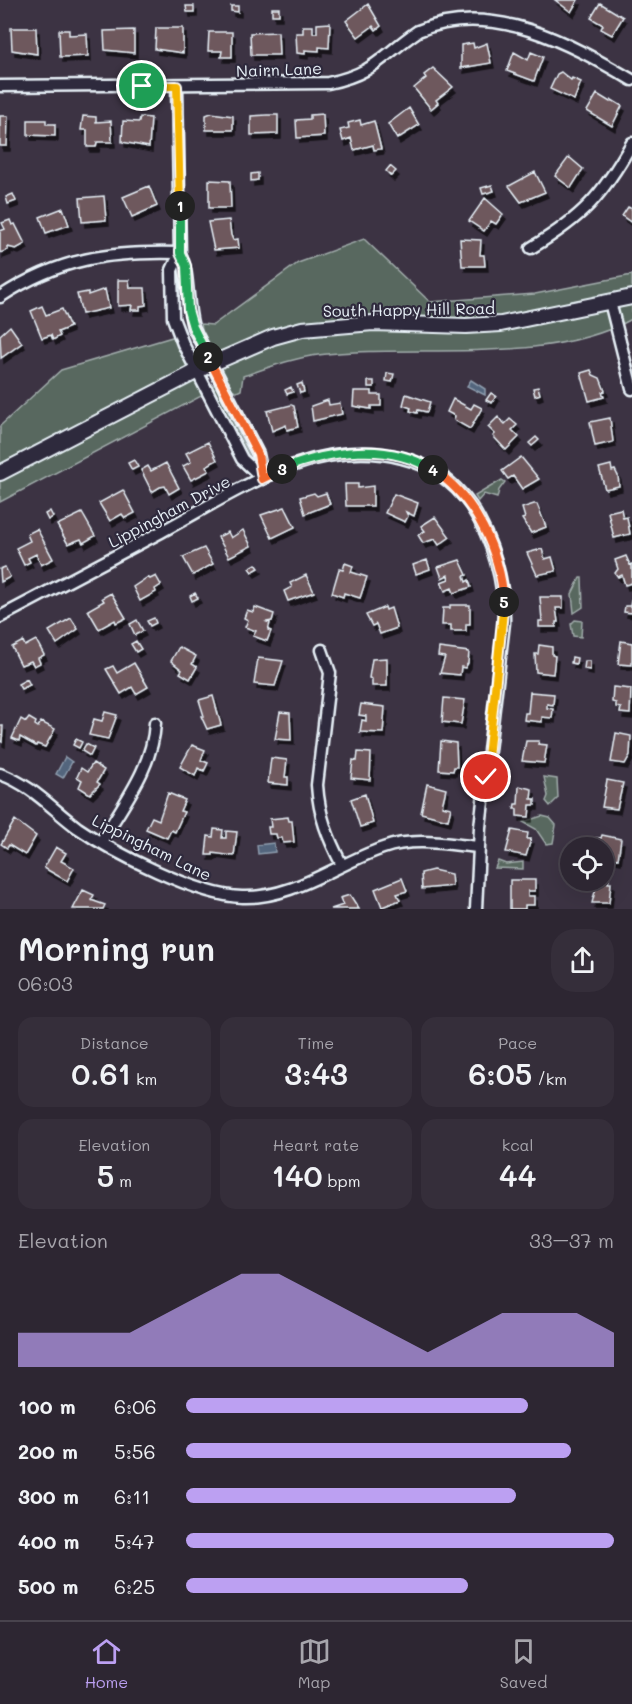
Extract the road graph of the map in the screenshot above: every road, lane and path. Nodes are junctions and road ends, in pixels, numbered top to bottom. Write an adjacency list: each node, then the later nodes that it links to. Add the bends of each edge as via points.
1 (632, 80): 3 (street, Nairn Lane, via 524,19 471,13 418,31 378,64 349,78 304,85)
2 (0, 86): 3 (street, Nairn Lane)
3 (177, 86): 6 (street)
4 (632, 143): 5 (street, via 615,174 586,210)
5 (531, 248)
6 (180, 253): 7 (street, via 131,252 71,262 35,276); 10 (street, via 186,266 188,310); 11 (street, via 172,270 174,318)
7 (0, 297)
8 (632, 297): 9 (street, South Happy Hill Road)
9 (610, 302): 10 (street, South Happy Hill Road, via 501,324 326,325 273,338); 12 (street)
10 (211, 364): 11 (street, South Happy Hill Road); 14 (street, via 258,454)
11 (196, 372): 13 (street, South Happy Hill Road); 14 (street, via 242,459)
12 (632, 389)
13 (0, 473)
14 (262, 479): 15 (street, Lippingham Drive); 20 (street, Lippingham Drive, via 327,455 390,455 429,467 443,476 477,516 499,570 504,604)
15 (0, 617)
16 (322, 650): 21 (street, via 330,673 318,802 326,835)
17 (155, 723): 19 (street, via 148,762)
18 (0, 774): 19 (street, Lippingham Lane, via 29,788)
19 (101, 842): 21 (street, Lippingham Lane, via 209,892 241,897 272,895)
20 (478, 847): 21 (street, Lippingham Lane, via 401,843); 22 (street, Lippingham Drive)
21 (342, 865)
22 (476, 909)

